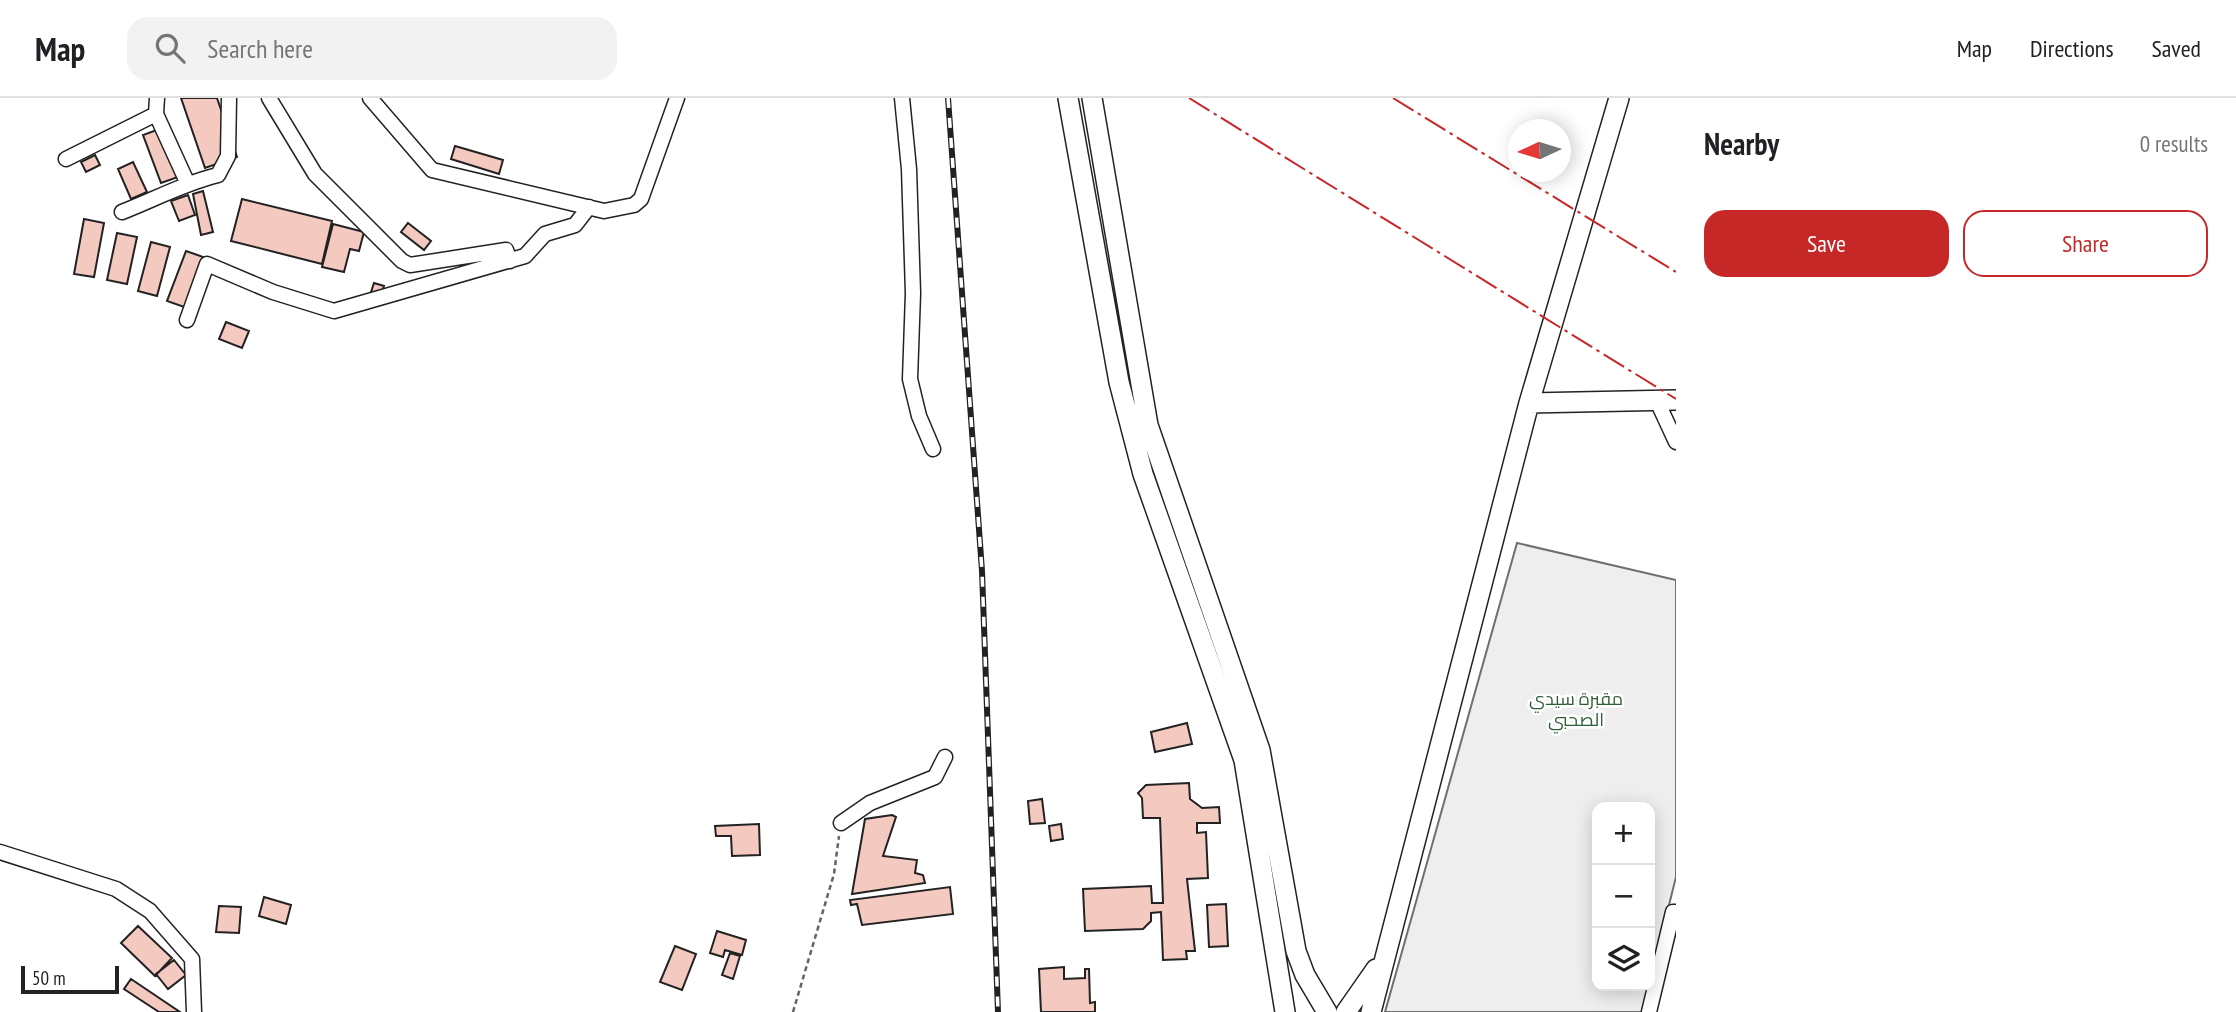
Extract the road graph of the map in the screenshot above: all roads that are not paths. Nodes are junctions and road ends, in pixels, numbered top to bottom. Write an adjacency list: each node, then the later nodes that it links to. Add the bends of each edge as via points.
1 (157, 98): 10 (street)
2 (229, 98): 12 (street, via 228,156 218,176)
3 (269, 98): 15 (street, via 315,174 402,261 410,265 506,250)
4 (370, 98): 13 (street, via 432,170)
5 (677, 98): 13 (street, via 641,199 634,205 604,211)
6 (902, 98): 20 (street, via 913,293 910,379)
7 (1068, 98): 27 (main road, via 1119,382 1143,474 1244,760)
8 (1092, 98): 28 (main road, via 1147,425 1260,750 1296,951)
9 (1619, 98): 18 (main road)
10 (156, 114): 11 (street); 12 (street)
11 (66, 159)
12 (187, 182): 14 (street, via 175,192)
13 (589, 207): 15 (street, via 575,225 545,234 525,256)
14 (122, 212)
15 (510, 261): 16 (street, via 334,311 207,264)
16 (187, 320)
17 (1667, 400): 18 (main road); 19 (street)
18 (1530, 402): 25 (main road)
19 (1676, 442)
20 (933, 449)
21 (945, 757): 22 (street, via 935,777 870,803)
22 (841, 822)
23 (0, 852): 26 (street, via 116,889 143,905 192,959)
24 (1676, 912): 31 (street)
25 (1390, 943): 29 (main road, via 1365,989); 30 (main road)
26 (194, 1012)
27 (1285, 1012)
28 (1327, 1012)
29 (1346, 1012)
30 (1371, 1012)
31 (1649, 1012)

